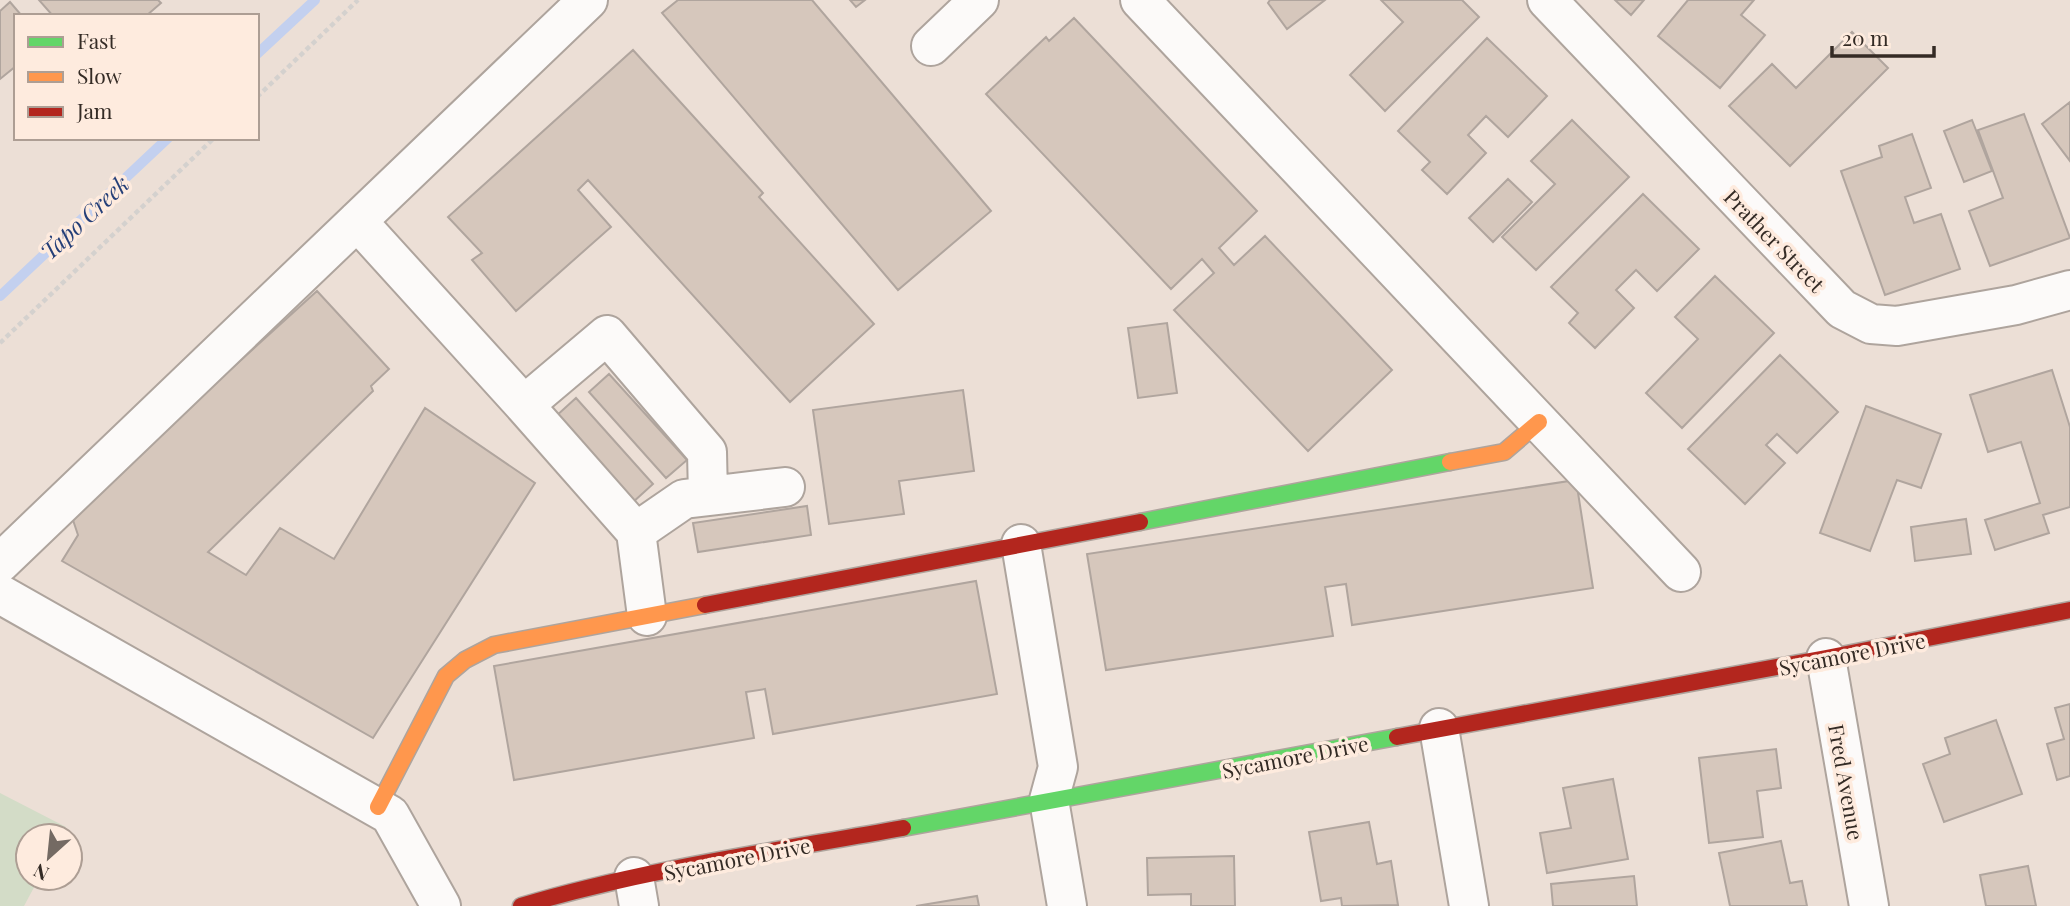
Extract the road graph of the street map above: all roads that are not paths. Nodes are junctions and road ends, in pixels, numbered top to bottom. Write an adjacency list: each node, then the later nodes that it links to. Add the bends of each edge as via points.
1 (588, 0): 6 (street)
2 (979, 0): 5 (street)
3 (1140, 0): 9 (street)
4 (1546, 0): 7 (street, Prather Street, via 1842,309 1871,324 1897,326 2016,305)
5 (931, 46)
6 (357, 221): 8 (street); 14 (street)
7 (2070, 290)
8 (524, 405): 11 (street, via 607,334 707,452); 12 (street)
9 (1539, 422): 13 (main road, via 1504,452); 15 (street)
10 (785, 487): 11 (street)
11 (708, 496): 12 (street, via 684,499)
12 (636, 532): 18 (street)
13 (1021, 544): 18 (main road); 21 (street, via 1058,767)
14 (0, 563)
15 (1681, 572)
16 (0, 594): 22 (street)
17 (2070, 610): 19 (main road, Sycamore Drive)
18 (647, 616): 22 (main road, via 494,645 464,660 446,676)
19 (1826, 658): 20 (main road, Sycamore Drive); 28 (street, Fred Avenue)
20 (1439, 728): 21 (main road, Sycamore Drive); 27 (street)
21 (1049, 800): 23 (main road, Sycamore Drive); 26 (street)
22 (378, 807): 24 (street, via 390,814)
23 (637, 892): 25 (main road, Sycamore Drive, via 571,891)
24 (442, 906)
25 (521, 906)
26 (1067, 906)
27 (1469, 906)
28 (1869, 906)

